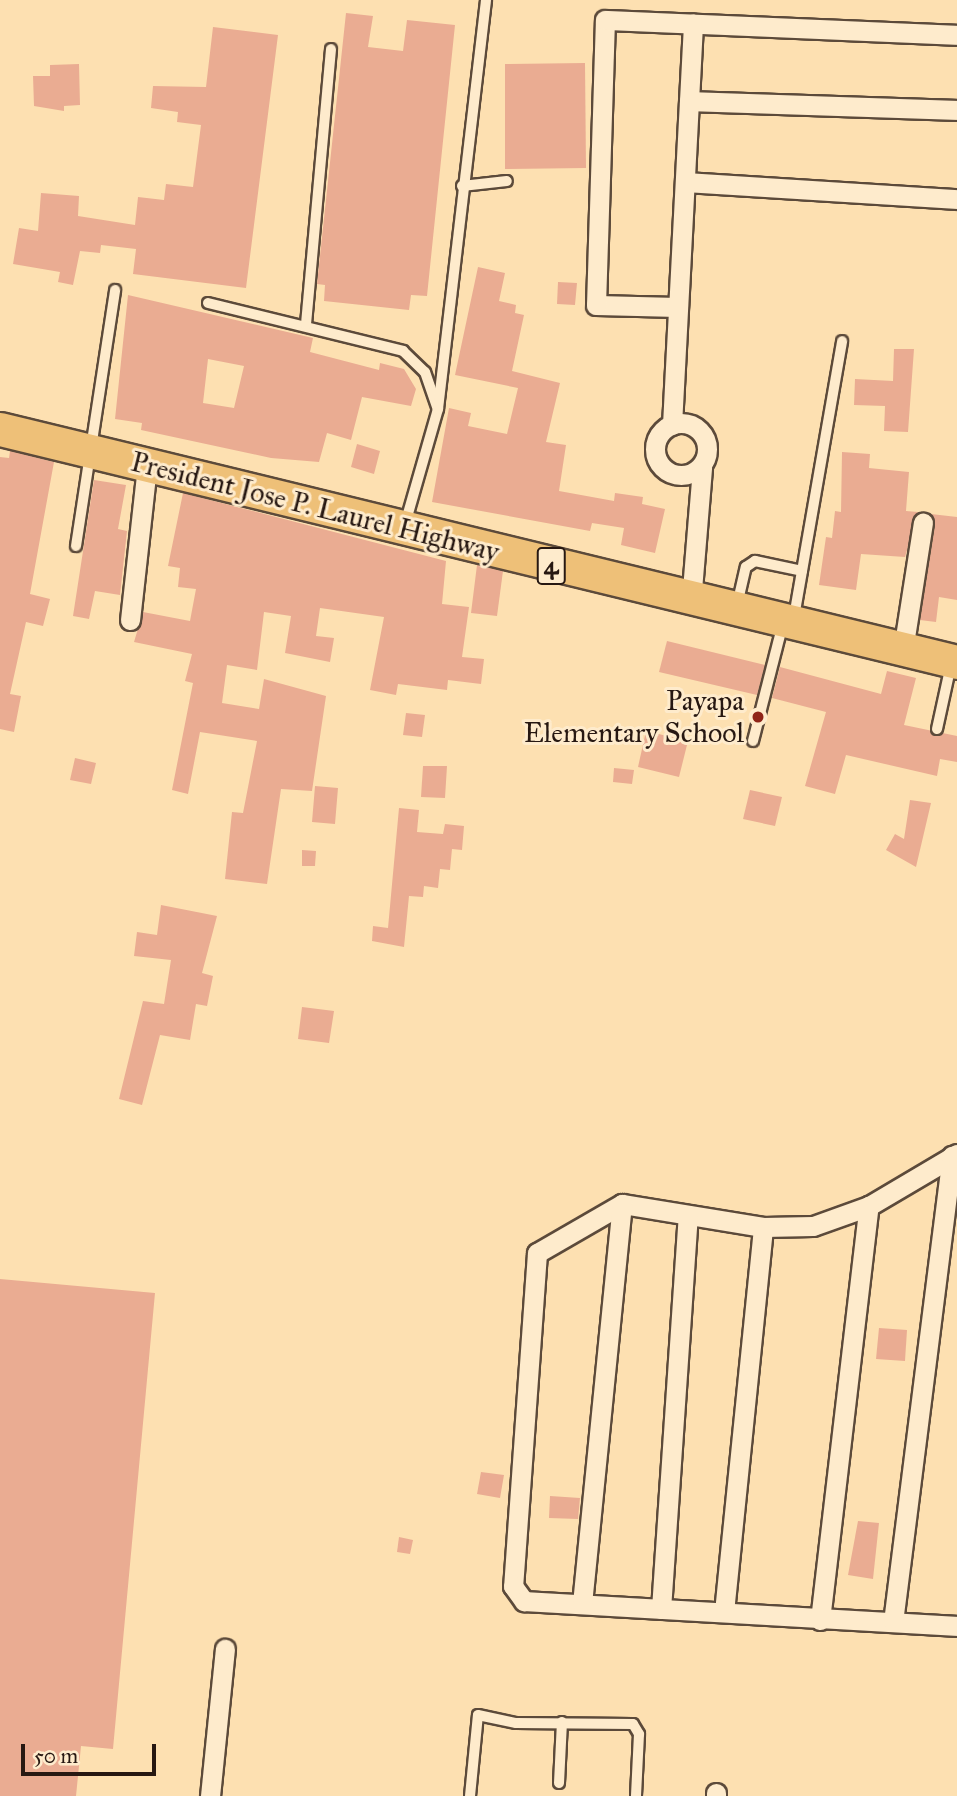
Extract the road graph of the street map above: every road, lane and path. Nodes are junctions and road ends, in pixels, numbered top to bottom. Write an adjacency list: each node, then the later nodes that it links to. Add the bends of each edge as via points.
1 (486, 0): 9 (lane)
2 (693, 24): 3 (street); 5 (street); 13 (street, via 605,20 596,305)
3 (957, 35)
4 (331, 49): 14 (lane)
5 (689, 101): 6 (street); 8 (street)
6 (957, 110)
7 (507, 181): 9 (lane)
8 (685, 182): 10 (street); 13 (street)
9 (462, 186): 16 (lane)
10 (957, 198)
11 (115, 290): 19 (lane)
12 (208, 303): 14 (lane)
13 (678, 307): 17 (street)
14 (306, 324): 16 (lane, via 403,351 425,372)
15 (842, 341): 25 (lane)
16 (438, 409): 23 (lane)
17 (672, 425): 21 (street, via 692,425 704,435 708,451); 21 (street, via 656,441 661,467 686,476)
18 (0, 429): 19 (highway, President Jose P. Laurel Highway / 4)
19 (90, 450): 20 (highway, President Jose P. Laurel Highway / 4); 24 (lane)
20 (146, 465): 23 (highway, President Jose P. Laurel Highway / 4); 28 (street)
21 (702, 467): 26 (street)
22 (923, 523): 30 (street)
23 (403, 528): 26 (highway, President Jose P. Laurel Highway / 4)
24 (76, 546)
25 (802, 571): 27 (lane, via 755,561 746,567); 29 (lane)
26 (691, 602): 27 (highway, President Jose P. Laurel Highway / 4)
27 (736, 612): 29 (highway, President Jose P. Laurel Highway / 4)
28 (130, 620)
29 (788, 624): 30 (highway, President Jose P. Laurel Highway / 4); 33 (lane)
30 (902, 650): 31 (highway, President Jose P. Laurel Highway / 4)
31 (955, 662): 32 (lane)
32 (937, 729)
33 (753, 741)
34 (955, 1155): 36 (street); 43 (street)
35 (622, 1204): 37 (street); 39 (street); 39 (street, via 537,1253 513,1586 524,1601)
36 (869, 1206): 38 (street, via 813,1226); 42 (street)
37 (688, 1215): 38 (street); 40 (street)
38 (763, 1227): 41 (street)
39 (582, 1604): 40 (street)
40 (661, 1609): 41 (street)
41 (724, 1612): 42 (street)
42 (820, 1620): 43 (street)
43 (893, 1622): 44 (street)
44 (957, 1626)
45 (225, 1649): 48 (street)
46 (562, 1722): 47 (lane); 49 (lane, via 478,1715); 50 (lane, via 636,1727)
47 (559, 1783)
48 (210, 1796)
49 (470, 1796)
50 (636, 1796)

